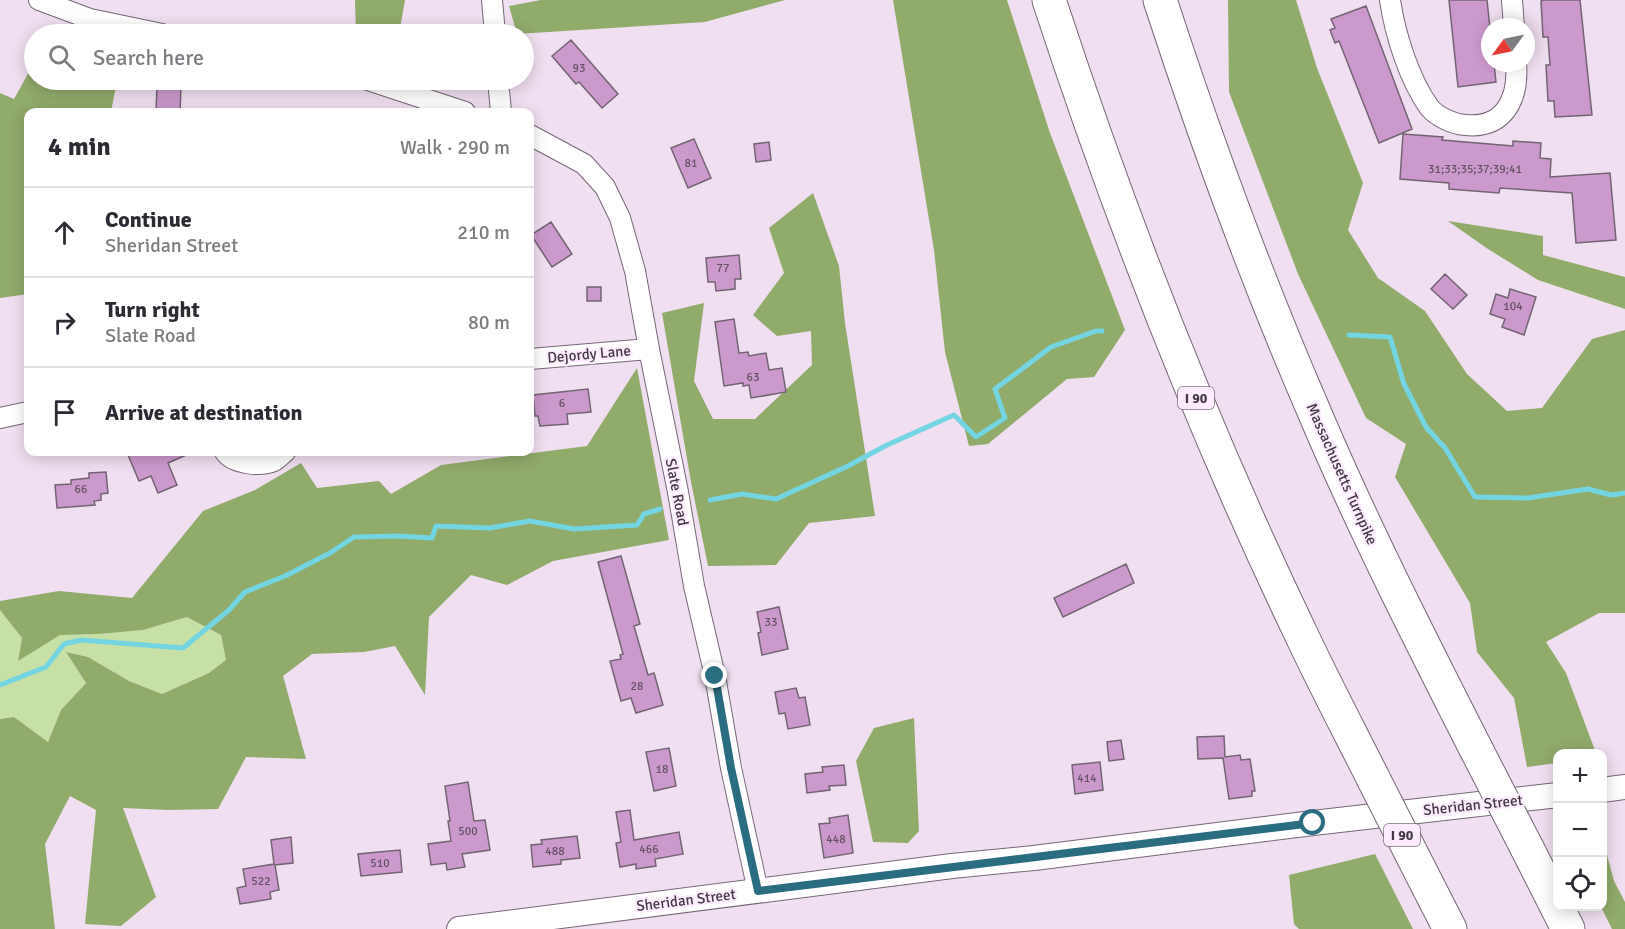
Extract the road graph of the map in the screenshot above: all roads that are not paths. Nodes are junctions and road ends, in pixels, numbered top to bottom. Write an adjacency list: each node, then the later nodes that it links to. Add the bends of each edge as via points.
1 (39, 0): 8 (street)
2 (492, 0): 9 (street)
3 (1049, 0): 27 (highway, I 90, bridge, via 1108,175 1213,440 1302,637)
4 (1160, 0): 28 (highway, Massachusetts Turnpike, bridge, via 1191,97 1312,409 1375,547)
5 (1390, 0): 10 (street, via 1412,77 1431,109 1454,124 1481,127 1498,119 1511,102)
6 (1512, 0): 7 (street)
7 (1513, 18)
8 (114, 24)
9 (494, 24)
10 (1517, 72)
11 (398, 90): 13 (street)
12 (499, 90): 14 (street)
13 (453, 108)
14 (501, 108)
15 (534, 137): 16 (street, Slate Road, via 584,164 605,187 620,218 635,271)
16 (649, 349): 17 (street, Dejordy Lane); 25 (street, Slate Road)
17 (534, 359)
18 (24, 413): 19 (street)
19 (0, 418)
20 (227, 456): 21 (street, via 248,464 274,461)
21 (280, 456)
22 (1625, 787): 23 (street)
23 (1607, 789)
24 (1553, 795): 25 (street, Sheridan Street)
25 (758, 891): 26 (street, Sheridan Street)
26 (459, 929)
27 (1450, 929)
28 (1568, 929)

